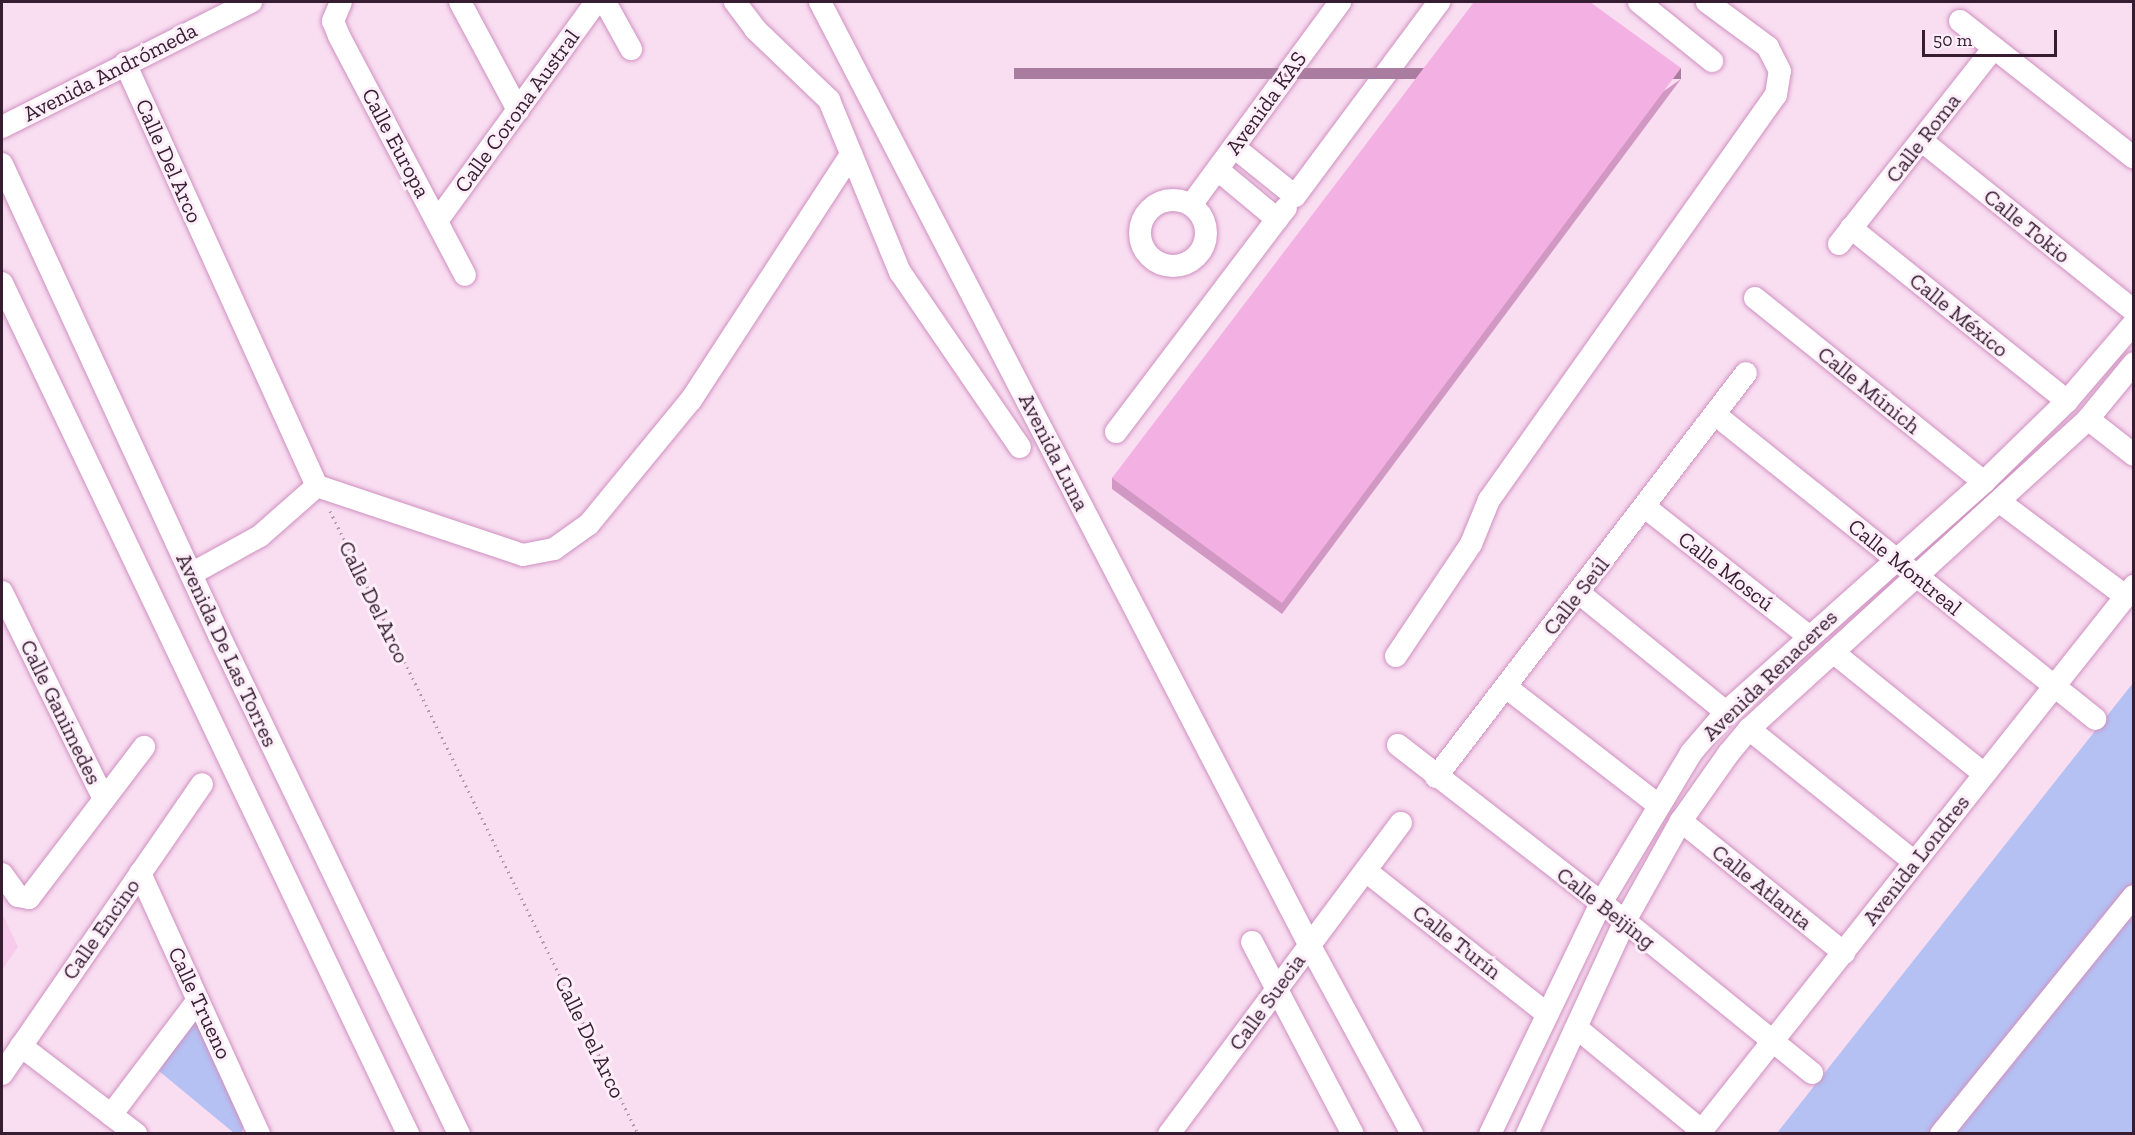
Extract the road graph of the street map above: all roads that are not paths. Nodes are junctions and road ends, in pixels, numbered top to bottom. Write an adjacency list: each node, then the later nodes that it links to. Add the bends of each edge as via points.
1 (251, 2): 16 (street, Avenida Andrómeda)
2 (460, 2): 17 (street)
3 (596, 2): 17 (street, Calle Corona Austral)
4 (605, 2): 14 (street)
5 (735, 2): 21 (street, via 755,29 829,100)
6 (820, 2): 78 (street, Avenida Luna)
7 (1340, 2): 20 (street, Avenida KAS)
8 (1439, 2): 25 (street)
9 (1638, 2): 15 (street)
10 (1707, 2): 55 (street, via 1768,47 1780,71 1776,95 1489,500 1471,544)
11 (338, 5): 28 (street, Calle Europa, via 333,21 339,36)
12 (1960, 21): 13 (street)
13 (1994, 48): 19 (street, Calle Roma); 22 (street)
14 (631, 49)
15 (1712, 61)
16 (125, 63): 18 (street, Avenida Andrómeda); 44 (street, Calle Del Arco)
17 (518, 110): 28 (street, Calle Corona Austral)
18 (2, 127)
19 (1922, 141): 29 (street, Calle Roma); 33 (street, Calle Tokio)
20 (1234, 147): 24 (street, Avenida KAS); 25 (street)
21 (851, 155): 41 (street, via 900,272); 44 (street, via 691,400 589,524 554,549 523,555)
22 (2133, 158)
23 (2, 164): 48 (street, Avenida De Las Torres)
24 (1218, 170): 26 (street, Avenida KAS); 27 (street)
25 (1295, 196): 27 (street)
26 (1191, 205)
27 (1277, 219): 40 (street)
28 (437, 221): 30 (street, Calle Europa)
29 (1845, 236): 37 (street, Calle México)
30 (465, 275)
31 (2, 283): 93 (street, Avenida De Las Torres)
32 (1755, 298): 43 (street, Calle Múnich)
33 (2133, 311)
34 (2133, 323): 37 (street, Avenida Renaceres)
35 (2133, 363): 39 (street, Avenida Renaceres)
36 (1746, 373): 38 (street, Calle Seúl)
37 (2067, 401): 43 (street, Avenida Renaceres)
38 (1716, 415): 46 (street, Calle Seúl); 47 (street, Calle Montreal)
39 (2088, 419): 42 (street); 45 (street, Avenida Renaceres)
40 (1116, 432)
41 (1020, 447)
42 (2133, 455)
43 (1984, 482): 47 (street, Avenida Renaceres)
44 (317, 486): 48 (street, via 260,536)
45 (2000, 502): 49 (street, Avenida Renaceres); 51 (street)
46 (1645, 507): 52 (street, Calle Seúl); 53 (street, Calle Moscú)
47 (1893, 559): 49 (street, Calle Montreal); 53 (street, Avenida Renaceres)
48 (191, 574): 94 (street, Avenida De Las Torres)
49 (1917, 578): 54 (street, Avenida Renaceres); 57 (street, Calle Montreal)
50 (2, 592): 66 (street, Calle Ganimedes)
51 (2129, 592): 57 (street, Avenida Londres)
52 (1579, 593): 56 (street, Calle Seúl); 58 (street)
53 (1808, 635): 58 (street, Avenida Renaceres)
54 (1833, 651): 60 (street, Avenida Renaceres); 63 (street)
55 (1396, 656)
56 (1506, 687): 64 (street, Calle Seúl); 67 (street)
57 (2055, 687): 59 (street, Calle Montreal); 63 (street, Avenida Londres)
58 (1726, 712): 67 (street, Avenida Renaceres, via 1691,753)
59 (2095, 719)
60 (1749, 729): 68 (street, Avenida Renaceres); 70 (street)
61 (1398, 746): 64 (street, Calle Beijing)
62 (144, 747): 66 (street)
63 (1983, 773): 70 (street, Avenida Londres)
64 (1436, 777): 75 (street, Calle Beijing)
65 (202, 783): 72 (street, Calle Encino)
66 (104, 799): 73 (street, via 29,898 18,896)
67 (1658, 805): 75 (street, Avenida Renaceres)
68 (1681, 821): 76 (street, Avenida Renaceres); 79 (street, Calle Atlanta)
69 (1401, 823): 71 (street, Calle Suecia)
70 (1913, 861): 79 (street, Avenida Londres)
71 (1366, 871): 78 (street, Calle Suecia); 82 (street, Calle Turín)
72 (140, 873): 81 (street, Calle Trueno); 85 (street, Calle Encino)
73 (2, 874)
74 (2133, 896): 99 (street)
75 (1601, 903): 76 (street, Calle Beijing); 82 (street, Avenida Renaceres)
76 (1625, 921): 83 (street, Avenida Renaceres); 84 (street, Calle Beijing)
77 (1252, 942): 80 (street)
78 (1309, 944): 80 (street, Calle Suecia); 96 (street, Avenida Luna)
79 (1844, 953): 84 (street, Avenida Londres)
80 (1278, 988): 89 (street, Calle Suecia); 95 (street)
81 (198, 1000): 88 (street); 92 (street, Calle Trueno)
82 (1547, 1014): 97 (street, Avenida Renaceres)
83 (1578, 1029): 90 (street); 98 (street, Avenida Renaceres)
84 (1772, 1038): 86 (street, Calle Beijing); 90 (street, Avenida Londres)
85 (21, 1046): 87 (street, Calle Encino); 88 (street)
86 (1812, 1073)
87 (2, 1074)
88 (111, 1115): 91 (street)
89 (1176, 1131)
90 (1700, 1132)
91 (136, 1134)
92 (259, 1134)
93 (408, 1134)
94 (459, 1134)
95 (1353, 1134)
96 (1412, 1134)
97 (1490, 1134)
98 (1527, 1134)
99 (1941, 1134)

